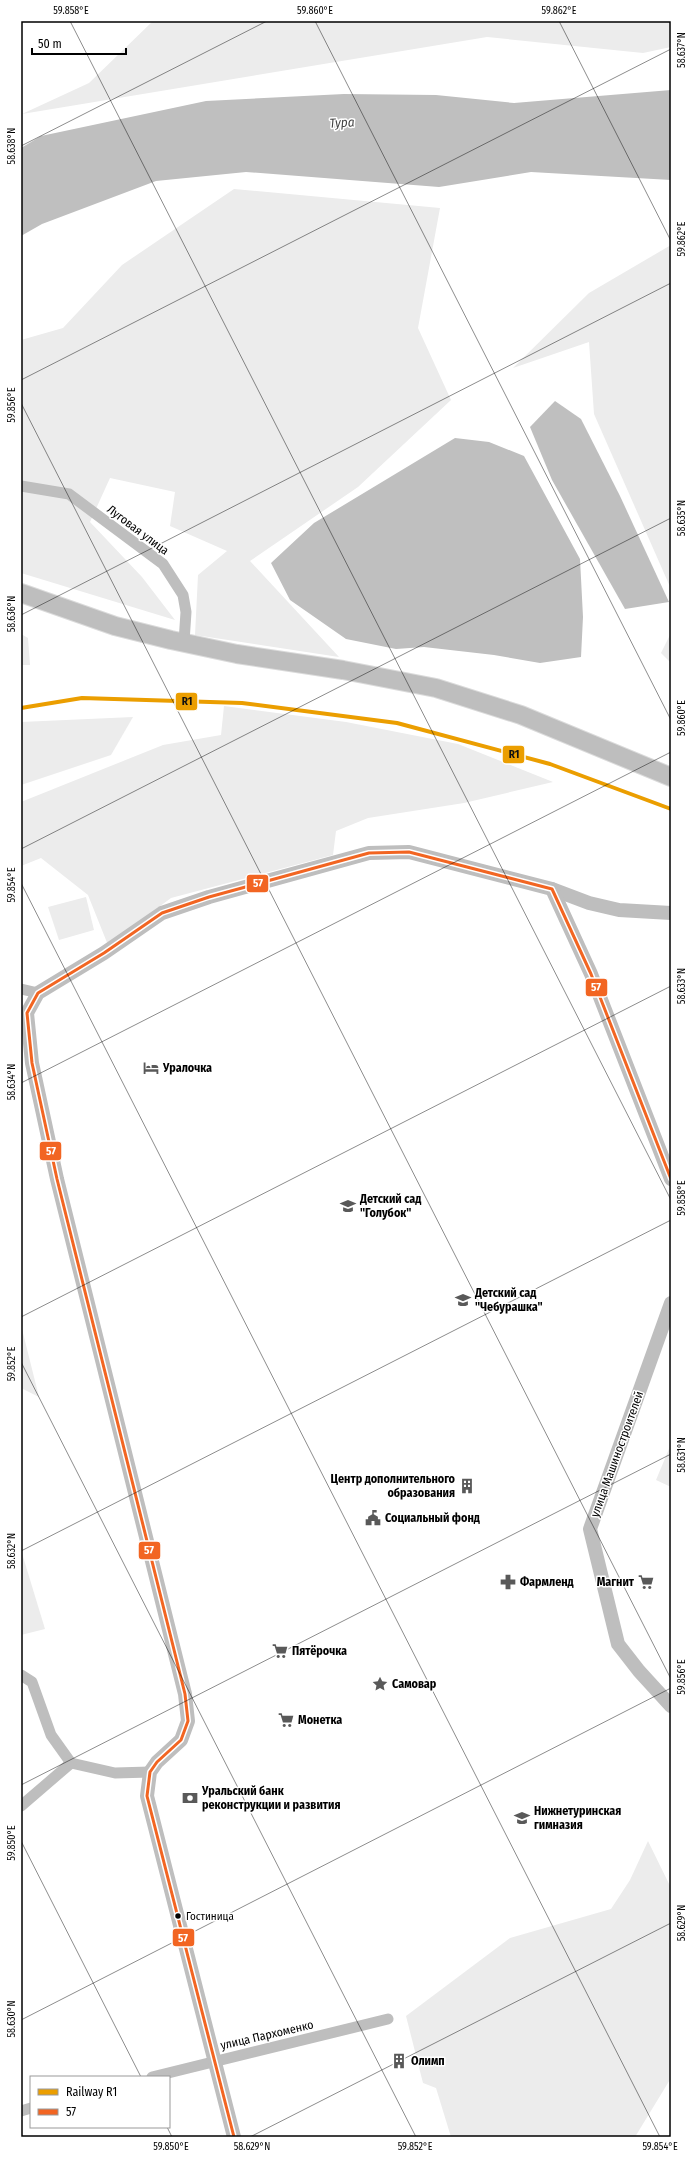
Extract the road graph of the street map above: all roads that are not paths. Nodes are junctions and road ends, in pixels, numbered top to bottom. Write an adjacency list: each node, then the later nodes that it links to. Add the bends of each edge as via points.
1 (21, 486): 3 (street, Луговая улица, via 69,494 163,564 183,595 186,612)
2 (21, 593): 3 (main road, via 116,626)
3 (184, 642): 4 (main road, via 237,654 343,670 436,688 521,715)
4 (671, 777)
5 (552, 889): 6 (street, via 589,903 619,910); 8 (street, via 409,852 369,853 209,897 162,913 104,953); 9 (street, via 591,974)
6 (671, 913)
7 (21, 989): 8 (street)
8 (38, 993): 14 (street, via 28,1013 32,1063 58,1179 185,1694 188,1721 181,1740)
9 (671, 1179)
10 (671, 1303): 12 (street, улица Машиностроителей, via 590,1529 618,1644)
11 (21, 1675): 13 (street, via 32,1682 51,1735)
12 (671, 1706)
13 (71, 1763): 14 (street, via 115,1772); 15 (street)
14 (150, 1772): 17 (street, via 147,1796)
15 (21, 1806)
16 (388, 2019): 17 (street, улица Пархоменко)
17 (215, 2061): 18 (street, улица Пархоменко); 19 (street)
18 (156, 2076)
19 (234, 2137)

